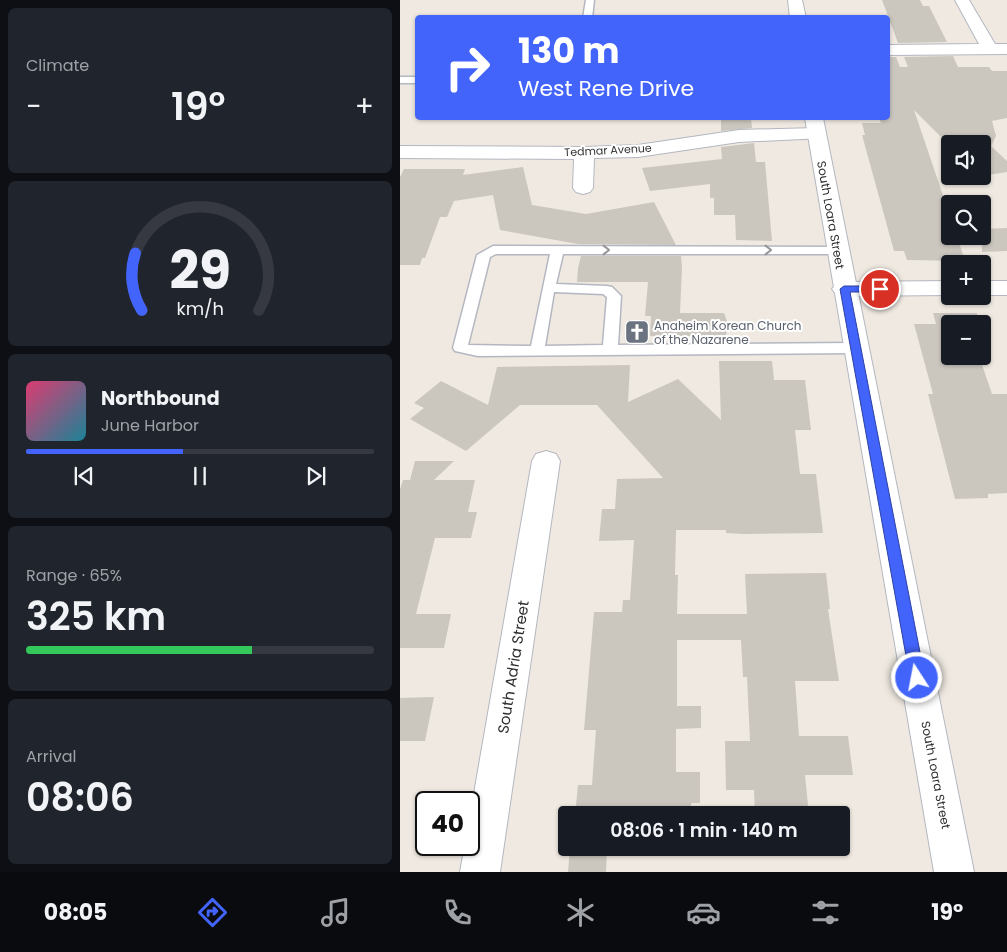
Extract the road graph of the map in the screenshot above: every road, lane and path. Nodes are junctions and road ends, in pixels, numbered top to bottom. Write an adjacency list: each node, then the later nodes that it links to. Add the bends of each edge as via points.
1 (590, 0): 4 (lane)
2 (794, 0): 5 (street)
3 (962, 0): 6 (street)
4 (588, 15)
5 (797, 15)
6 (990, 49): 7 (street); 8 (street)
7 (1007, 49)
8 (890, 50)
9 (400, 80): 10 (lane)
10 (415, 80)
11 (815, 126): 13 (street, Tedmar Avenue, via 638,151); 16 (street, South Loara Street)
12 (400, 152): 13 (street, Tedmar Avenue)
13 (584, 153): 14 (street)
14 (584, 188)
15 (557, 250): 16 (lane, one-way to 16); 17 (lane); 23 (lane, via 493,250 484,255 460,348 478,351)
16 (837, 250): 21 (street, South Loara Street)
17 (548, 288): 23 (lane); 24 (lane, via 607,290 614,296)
18 (941, 288): 21 (street)
19 (991, 288): 20 (street)
20 (1007, 288)
21 (844, 289): 22 (street, South Loara Street)
22 (855, 348): 24 (lane); 27 (street, South Loara Street)
23 (537, 350): 24 (lane)
24 (610, 350)
25 (546, 461): 26 (street, South Adria Street)
26 (480, 872)
27 (954, 872)

